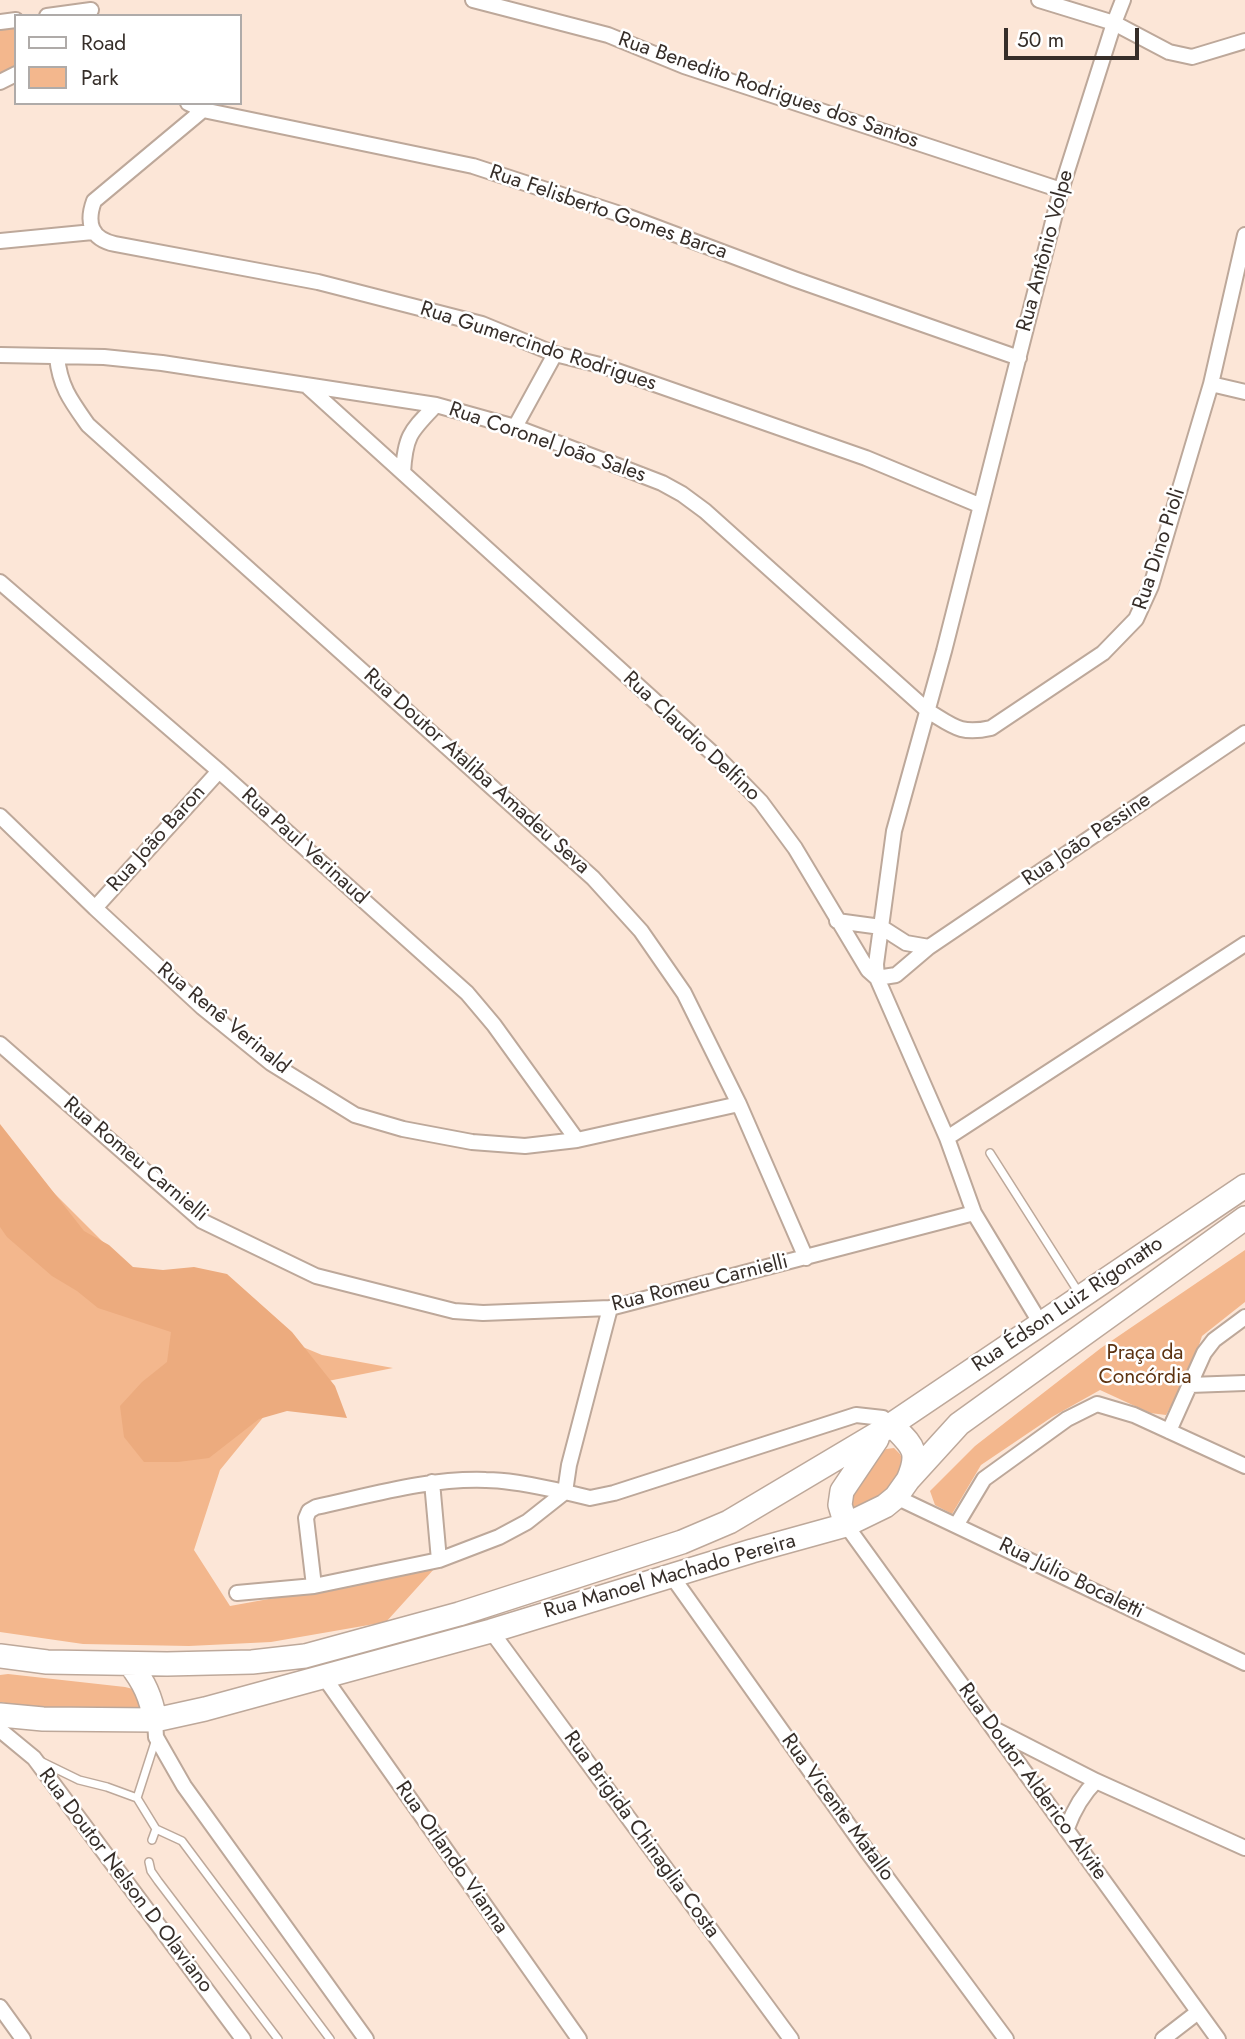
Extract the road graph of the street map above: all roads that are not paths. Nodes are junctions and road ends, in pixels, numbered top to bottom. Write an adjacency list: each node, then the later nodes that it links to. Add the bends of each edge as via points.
1 (473, 0): 10 (street, Rua Benedito Rodrigues dos Santos, via 607,35 684,66)
2 (1039, 0): 6 (street)
3 (1123, 0): 6 (street, Rua Antônio Volpe)
4 (92, 9): 5 (street)
5 (60, 14)
6 (1114, 23): 7 (street, via 1170,52 1192,57); 10 (street, Rua Antônio Volpe)
7 (1245, 41)
8 (192, 105): 9 (street, Rua Felisberto Gomes Barca)
9 (203, 110): 11 (street, via 94,201 90,210); 17 (street, Rua Felisberto Gomes Barca, via 472,166 629,217)
10 (1061, 190): 17 (street, Rua Antônio Volpe)
11 (93, 232): 13 (street); 14 (street, Rua Gumercindo Rodrigues, via 115,244 318,282 432,310 482,324)
12 (1245, 235): 18 (street, Rua Dino Pioli)
13 (0, 241)
14 (555, 354): 22 (street); 24 (street, Rua Gumercindo Rodrigues, via 600,365 866,458)
15 (0, 355): 16 (street, Rua Coronel João Sales)
16 (57, 357): 19 (street, Rua Coronel João Sales, via 104,356); 37 (street, Rua Doutor Ataliba Amadeu Seva, via 67,395 88,425 593,878 641,931 684,993)
17 (1019, 358): 24 (street, Rua Antônio Volpe)
18 (1211, 384): 20 (street); 26 (street, Rua Dino Pioli, via 1151,586 1136,619 1121,637 990,727 959,730)
19 (306, 385): 21 (street, Rua Coronel João Sales); 23 (street, Rua Claudio Delfino)
20 (1245, 392)
21 (436, 405): 22 (street, Rua Coronel João Sales); 23 (street, via 411,431 404,447)
22 (514, 427): 26 (street, Rua Coronel João Sales, via 682,494)
23 (403, 473): 31 (street, Rua Claudio Delfino, via 761,802)
24 (979, 505): 26 (street)
25 (0, 582): 28 (street, Rua Paul Verinaud)
26 (928, 711): 32 (street, via 894,831)
27 (1245, 733): 34 (street, Rua João Pessine)
28 (219, 771): 30 (street, Rua João Baron); 39 (street, Rua Paul Verinaud, via 467,993)
29 (0, 816): 30 (street, Rua Renê Verinald)
30 (95, 908): 39 (street, Rua Renê Verinald, via 202,1007 271,1063 355,1115 472,1142 525,1146)
31 (837, 921): 32 (street); 35 (street, Rua Claudio Delfino)
32 (881, 927): 34 (street, via 906,943); 35 (street)
33 (1244, 946): 38 (street)
34 (929, 947): 35 (street, Rua João Pessine, via 896,975)
35 (877, 978): 38 (street, Rua Claudio Delfino)
36 (0, 1044): 46 (street, Rua Romeu Carnielli, via 202,1221 316,1276 454,1311)
37 (739, 1104): 39 (street, Rua Renê Verinald); 44 (street, Rua Doutor Ataliba Amadeu Seva)
38 (947, 1138): 42 (street, Rua Claudio Delfino)
39 (577, 1140)
40 (990, 1153): 45 (lane)
41 (1245, 1186): 45 (main road, Rua Édson Luiz Rigonatto)
42 (974, 1213): 44 (street, Rua Romeu Carnielli); 48 (street, Rua Claudio Delfino)
43 (1245, 1218): 49 (main road, Rua Manoel Machado Pereira)
44 (806, 1258): 46 (street, Rua Romeu Carnielli)
45 (1081, 1296): 48 (main road, Rua Édson Luiz Rigonatto)
46 (610, 1308): 57 (street)
47 (1245, 1317): 51 (street, via 1214,1340)
48 (1041, 1324): 49 (main road, via 1046,1350); 52 (main road, Rua Édson Luiz Rigonatto)
49 (1037, 1370): 56 (main road, Rua Manoel Machado Pereira, via 959,1424)
50 (1245, 1383): 51 (street)
51 (1190, 1385): 53 (street)
52 (887, 1428): 56 (main road, via 911,1445 914,1455); 57 (street, via 883,1418 856,1415 614,1493 590,1498); 59 (main road, via 842,1491 840,1505); 68 (main road, Rua Manoel Machado Pereira, via 729,1522 682,1542 459,1614 304,1656 218,1664)
53 (1169, 1431): 54 (street); 58 (street, via 1097,1404 1082,1410 984,1479)
54 (1245, 1466)
55 (432, 1482): 57 (street, via 484,1479); 60 (street); 62 (street, via 309,1511)
56 (902, 1489): 58 (street, Rua Júlio Bocaletti); 59 (main road, Rua Manoel Machado Pereira, via 885,1506)
57 (565, 1492): 60 (street, via 527,1522)
58 (957, 1524): 67 (street, Rua Júlio Bocaletti)
59 (846, 1525): 61 (main road, Rua Manoel Machado Pereira); 72 (street, Rua Doutor Alderico Alvite)
60 (439, 1560): 62 (street)
61 (671, 1575): 64 (main road, Rua Manoel Machado Pereira); 92 (street, Rua Vicente Matallo)
62 (314, 1586): 63 (street)
63 (237, 1593)
64 (491, 1631): 70 (main road, Rua Manoel Machado Pereira); 91 (street, Rua Brigida Chinaglia Costa)
65 (0, 1656): 66 (main road, Rua Manoel Machado Pereira)
66 (47, 1662): 68 (main road, Rua Manoel Machado Pereira); 69 (main road)
67 (1245, 1663)
68 (130, 1664): 73 (main road, via 152,1700)
69 (0, 1670)
70 (324, 1677): 73 (main road, Rua Manoel Machado Pereira); 90 (street, Rua Orlando Vianna)
71 (0, 1714): 73 (main road, Rua Manoel Machado Pereira)
72 (991, 1728): 76 (street); 78 (street, Rua Doutor Alderico Alvite)
73 (156, 1729): 77 (lane); 89 (street, via 184,1786)
74 (0, 1730): 75 (street, Rua Doutor Nelson D Olaviano)
75 (34, 1758): 77 (lane, via 79,1780); 86 (street, Rua Doutor Nelson D Olaviano)
76 (1096, 1781): 78 (street, via 1083,1795); 81 (street)
77 (137, 1798): 79 (lane)
78 (1067, 1828): 84 (street, Rua Doutor Alderico Alvite)
79 (156, 1829): 80 (lane); 88 (lane, via 181,1841)
80 (152, 1840)
81 (1245, 1848)
82 (149, 1861): 87 (lane, via 158,1881)
83 (0, 2007): 85 (street)
84 (1198, 2012): 93 (street); 94 (street, Rua Doutor Alderico Alvite)
85 (23, 2039)
86 (243, 2039)
87 (278, 2039)
88 (330, 2039)
89 (366, 2039)
90 (579, 2039)
91 (791, 2039)
92 (1006, 2039)
93 (1163, 2039)
94 (1218, 2039)

